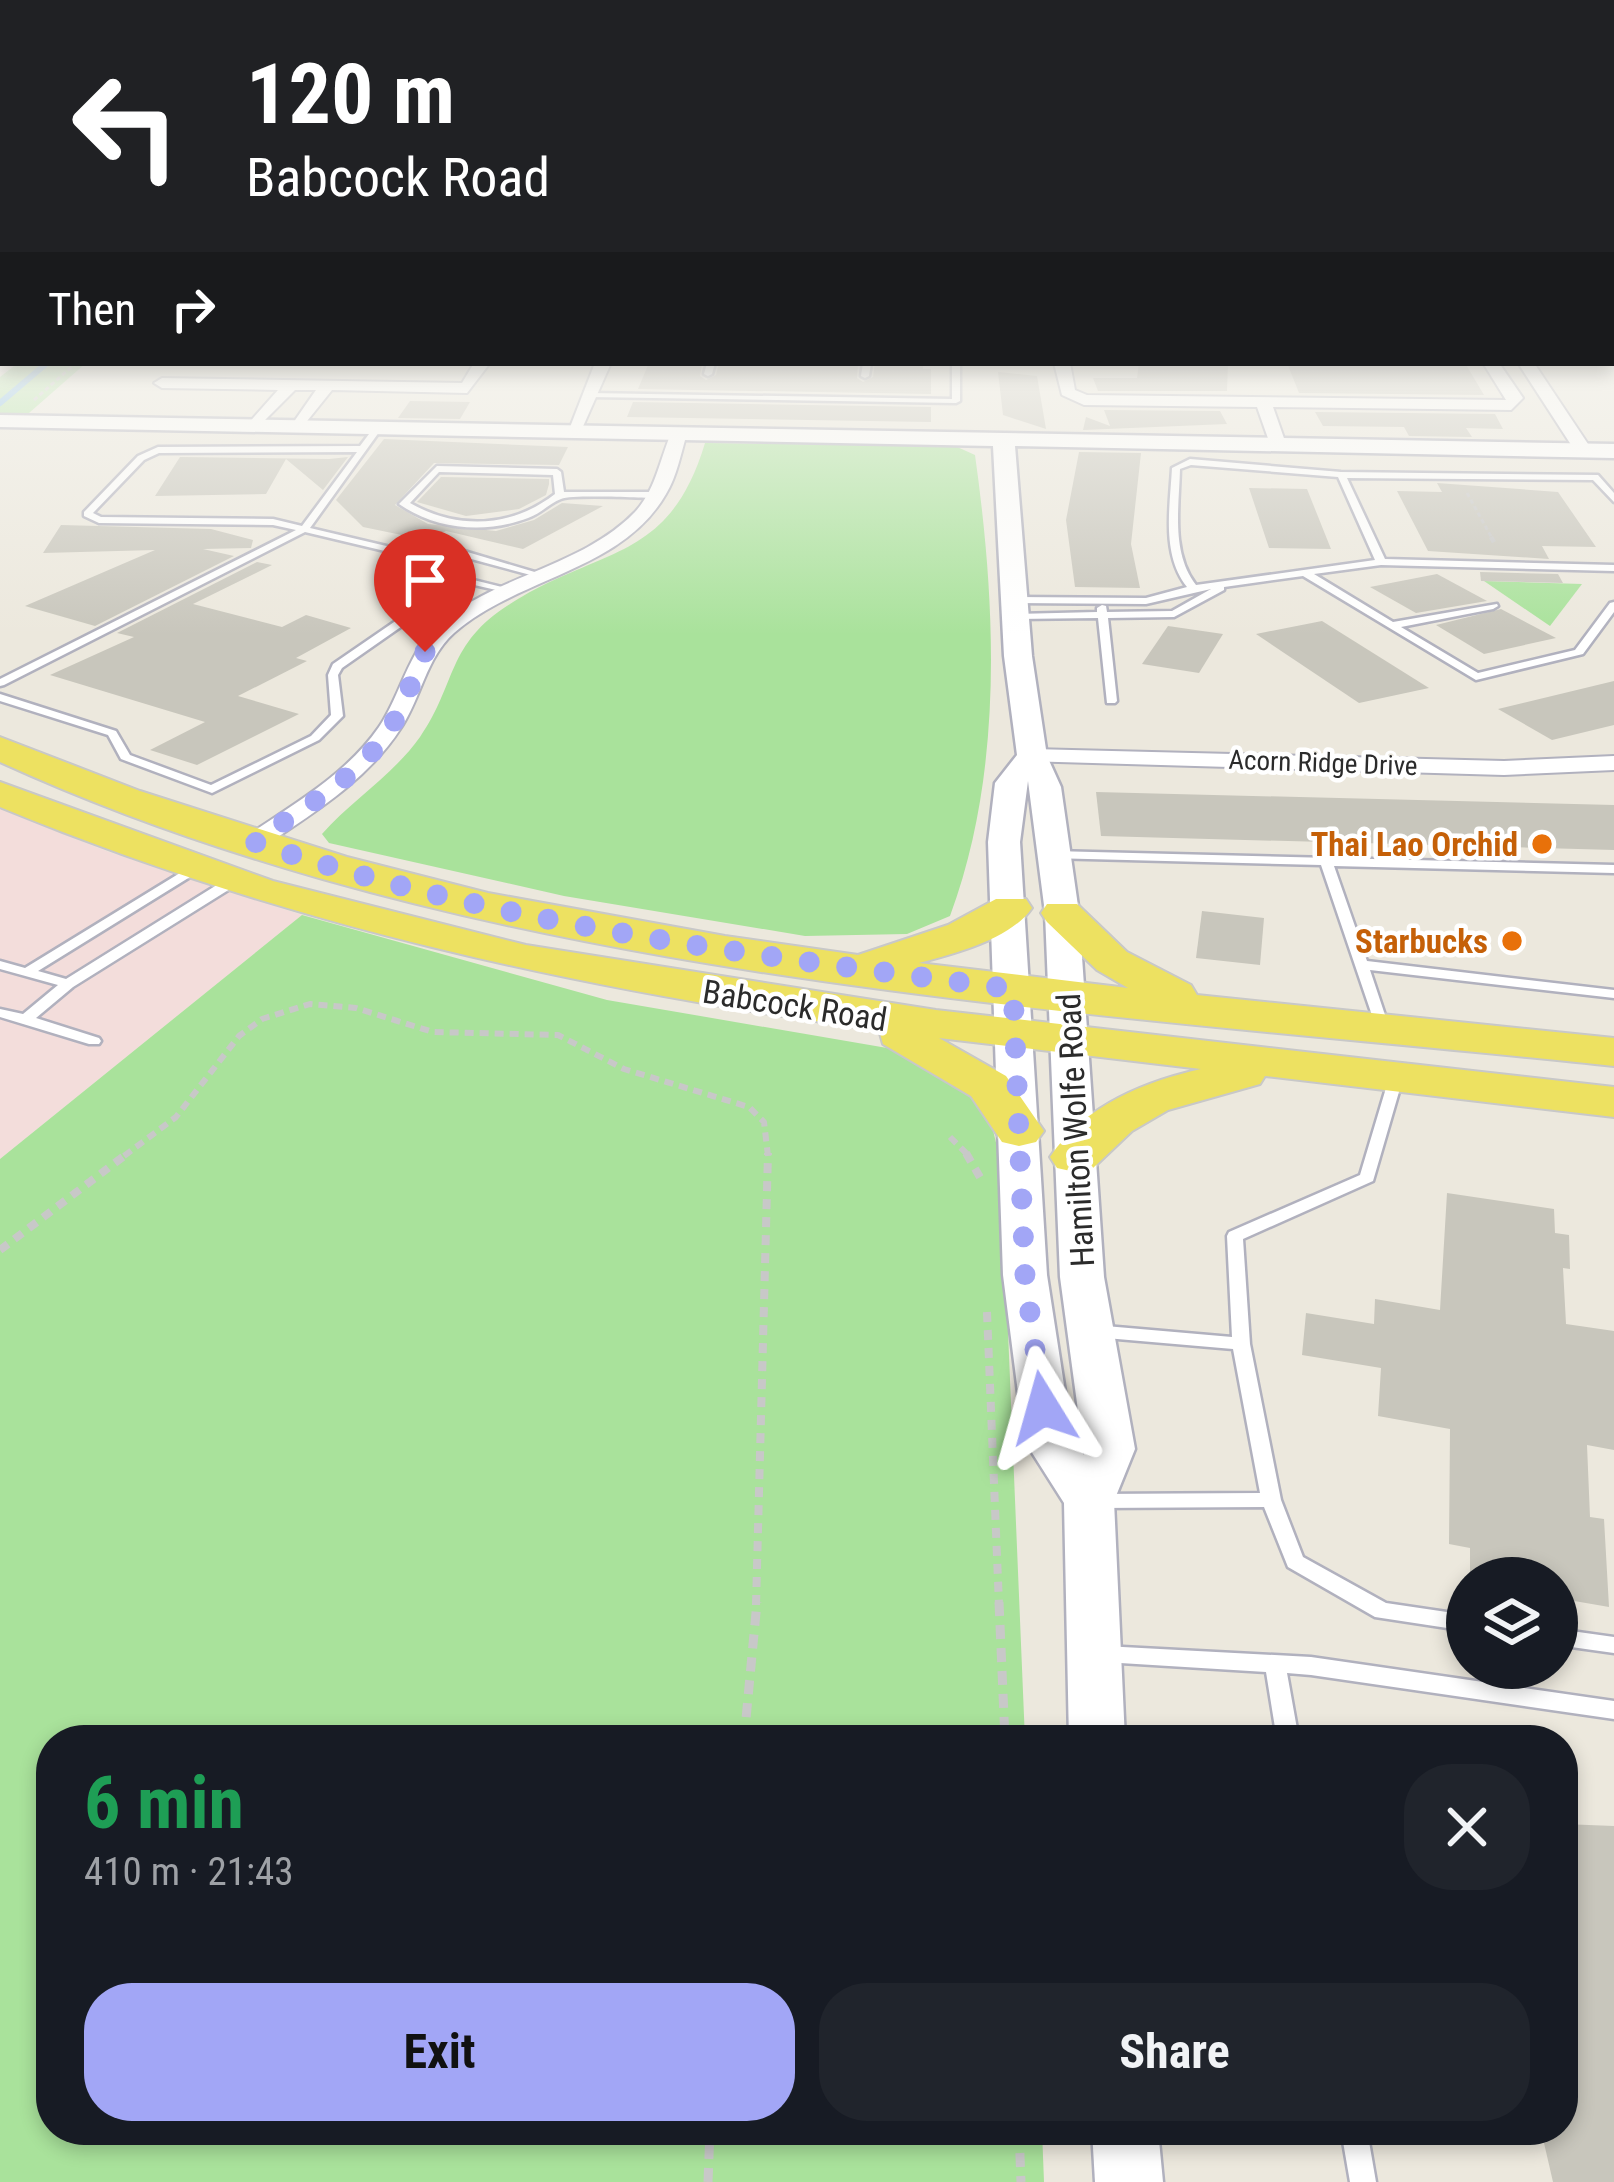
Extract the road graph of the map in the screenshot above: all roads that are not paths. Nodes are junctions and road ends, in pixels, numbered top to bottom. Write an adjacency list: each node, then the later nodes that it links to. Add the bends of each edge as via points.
1 (376, 431): 9 (lane)
2 (562, 431): 3 (street)
3 (573, 431): 6 (street)
4 (1274, 431): 8 (street)
5 (1570, 431): 10 (street)
6 (679, 433): 7 (street); 14 (street)
7 (1003, 439): 8 (street); 30 (street, Hamilton Wolfe Road)
8 (1278, 444): 10 (street)
9 (362, 449): 16 (lane); 16 (lane, via 158,450 87,514)
10 (1583, 450): 11 (street)
11 (1614, 452)
12 (1341, 475): 15 (lane, via 1595,476); 18 (lane); 25 (lane, via 1208,461 1175,468 1174,540)
13 (560, 495): 13 (lane, via 557,472 437,469 404,504 497,528); 14 (lane)
14 (657, 495): 21 (street, via 604,542)
15 (1614, 499)
16 (305, 530): 17 (lane); 33 (lane)
17 (416, 556): 21 (lane, via 449,551); 22 (lane, via 409,564)
18 (1382, 562): 19 (lane); 20 (lane)
19 (1614, 568)
20 (1304, 573): 23 (lane); 32 (lane)
21 (535, 574): 24 (street)
22 (446, 576): 24 (lane); 34 (lane, via 410,602 400,622 337,666 337,716 315,738 212,789 125,757 112,734)
23 (1228, 584): 25 (lane); 26 (lane)
24 (505, 589): 41 (street, via 461,616 425,652 394,722 354,770)
25 (1191, 589): 26 (lane); 27 (lane, via 1146,602)
26 (1207, 596): 31 (lane, via 1174,614)
27 (1101, 602): 30 (lane); 31 (lane)
28 (1614, 604): 32 (lane, via 1579,652 1476,677)
29 (1493, 606): 32 (lane)
30 (1014, 608): 31 (lane); 37 (street, Hamilton Wolfe Road)
31 (1103, 617): 35 (lane)
32 (1390, 626)
33 (0, 683)
34 (0, 697)
35 (1111, 700)
36 (0, 748): 41 (main road, Babcock Road, via 133,804)
37 (1032, 756): 38 (street, Acorn Ridge Drive, via 1504,768); 40 (street, Hamilton Wolfe Road, via 1046,787); 45 (street, Hamilton Wolfe Road, via 1010,782 1004,842)
38 (1614, 763)
39 (0, 793): 41 (main road, Babcock Road, via 82,830)
40 (1053, 854): 42 (lane); 46 (street, Hamilton Wolfe Road)
41 (226, 864): 44 (main road, Babcock Road); 44 (main road, via 244,860 377,897); 50 (lane); 51 (lane); 56 (main road, Babcock Road, via 501,952)
42 (1328, 864): 43 (lane); 48 (lane)
43 (1614, 869)
44 (429, 892): 49 (main road, Babcock Road, via 699,948)
45 (1011, 908): 49 (main road, via 933,949); 54 (street, Hamilton Wolfe Road)
46 (1062, 914): 53 (main road, via 1112,961); 57 (street, Hamilton Wolfe Road)
47 (0, 964): 50 (lane)
48 (1362, 965): 52 (lane); 59 (lane)
49 (845, 967): 54 (main road, Babcock Road)
50 (26, 972): 51 (lane)
51 (68, 984): 58 (lane)
52 (1614, 994)
53 (1201, 1008): 57 (main road, Babcock Road); 59 (main road, Babcock Road)
54 (1014, 1011): 56 (main road, Babcock Road); 57 (main road, Babcock Road); 65 (street, Hamilton Wolfe Road)
55 (0, 1013): 58 (lane)
56 (857, 1015): 65 (main road, via 989,1086)
57 (1070, 1017): 62 (main road, Babcock Road); 66 (street, Hamilton Wolfe Road)
58 (26, 1019): 60 (lane)
59 (1382, 1027): 61 (main road, Babcock Road)
60 (94, 1041)
61 (1614, 1052)
62 (1286, 1066): 63 (main road, Babcock Road); 66 (main road, via 1168,1090 1130,1106)
63 (1396, 1078): 64 (main road, Babcock Road); 68 (lane, via 1367,1178 1235,1236)
64 (1614, 1102)
65 (1019, 1131): 70 (street, Hamilton Wolfe Road, via 1025,1276 1048,1440)
66 (1075, 1157): 67 (street, Hamilton Wolfe Road)
67 (1091, 1330): 68 (lane); 70 (street, Hamilton Wolfe Road, via 1112,1449)
68 (1241, 1344): 69 (lane)
69 (1270, 1500): 70 (lane); 71 (lane, via 1294,1562 1382,1611)
70 (1089, 1501): 74 (street, Hamilton Wolfe Road)
71 (1446, 1621)
72 (1578, 1640): 73 (lane)
73 (1614, 1645)
74 (1090, 1654): 75 (lane); 77 (street, Hamilton Wolfe Road)
75 (1275, 1664): 76 (lane); 78 (lane)
76 (1614, 1710)
77 (1095, 1725)
78 (1285, 1725)
79 (1126, 2145): 81 (street)
80 (1357, 2145): 82 (lane)
81 (1129, 2182)
82 (1363, 2182)

